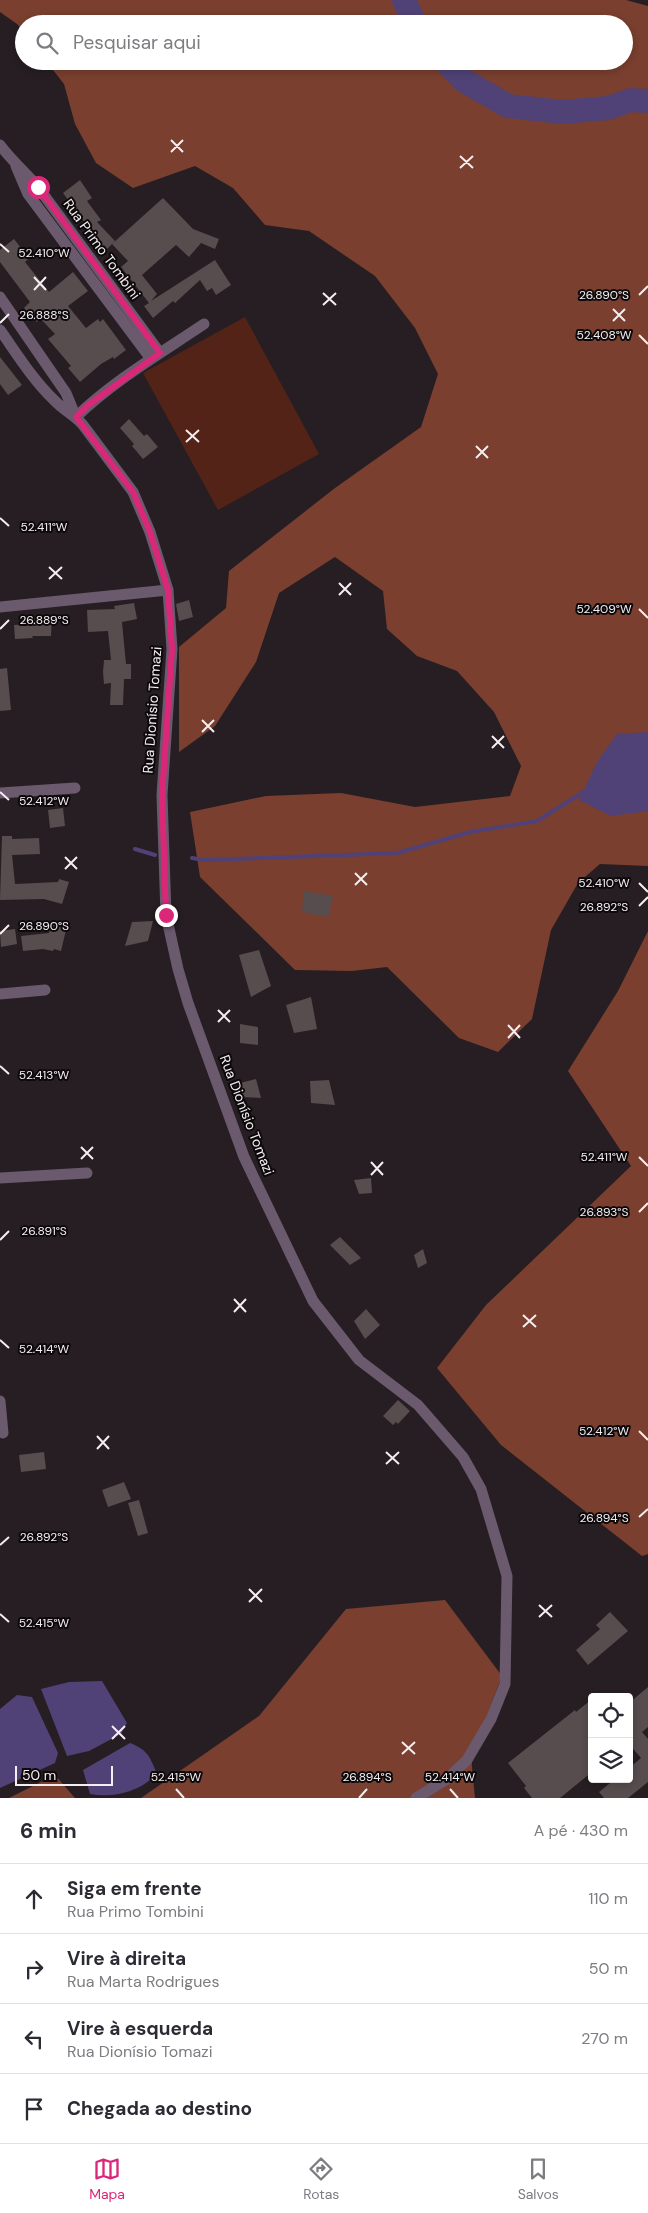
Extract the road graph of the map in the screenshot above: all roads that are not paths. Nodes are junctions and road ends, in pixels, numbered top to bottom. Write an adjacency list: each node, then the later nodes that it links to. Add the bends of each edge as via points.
1 (0, 145): 5 (street, Rua Primo Tombini, via 38,187)
2 (0, 297): 6 (street, Rua Dionísio Tomazi, via 66,393)
3 (204, 324): 5 (street)
4 (0, 330): 6 (street, Rua Dionísio Tomazi, via 40,386)
5 (155, 356): 6 (street)
6 (76, 417): 7 (street, Rua Dionísio Tomazi, via 133,492 150,532)
7 (168, 590): 8 (street); 17 (street, Rua Dionísio Tomazi, via 172,649 162,795 166,915 190,1009 244,1157 314,1301 359,1360 418,1405 463,1457 481,1489 506,1576 504,1684 491,1719 467,1760 447,1779)
8 (0, 607)
9 (76, 788): 10 (street)
10 (0, 793)
11 (44, 990): 12 (street)
12 (0, 994)
13 (87, 1173): 14 (street)
14 (0, 1178)
15 (0, 1401): 16 (street)
16 (3, 1434)
17 (416, 1798)

